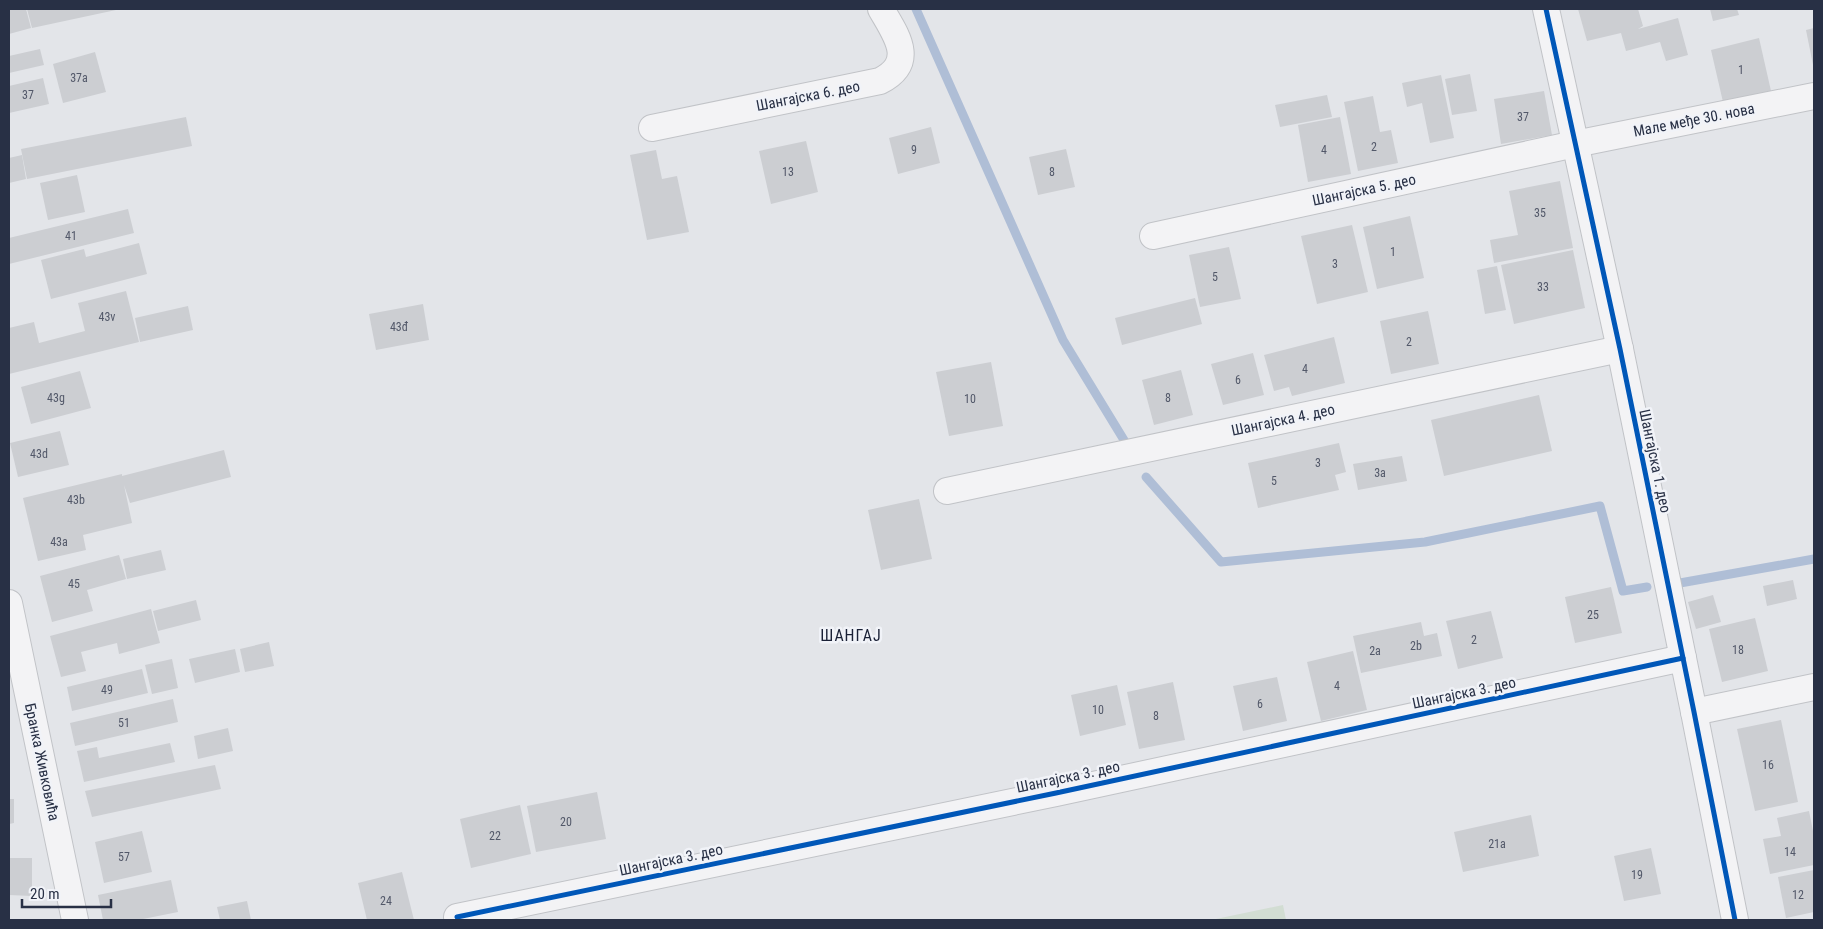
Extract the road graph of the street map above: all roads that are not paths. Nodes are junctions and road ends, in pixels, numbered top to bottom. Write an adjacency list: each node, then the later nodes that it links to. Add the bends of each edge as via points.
1 (881, 9): 4 (street, Шангајска 6. део, via 901,51 897,68 890,76 880,81)
2 (1546, 9): 5 (street, Шангајска 1. део)
3 (1814, 96): 5 (street, Мале међе 30. нова)
4 (652, 128)
5 (1574, 144): 6 (street, Шангајска 5. део); 7 (street, Шангајска 1. део)
6 (1153, 236)
7 (1620, 350): 8 (street, Шангајска 4. део); 10 (street, Шангајска 1. део)
8 (947, 491)
9 (9, 604): 14 (street, Бранка Живковића)
10 (1683, 658): 12 (street, Шангајска 1. део); 13 (street, Шангајска 3. део)
11 (1814, 687): 12 (street)
12 (1694, 712): 15 (street, Шангајска 1. део)
13 (457, 917)
14 (75, 920)
15 (1735, 920)

